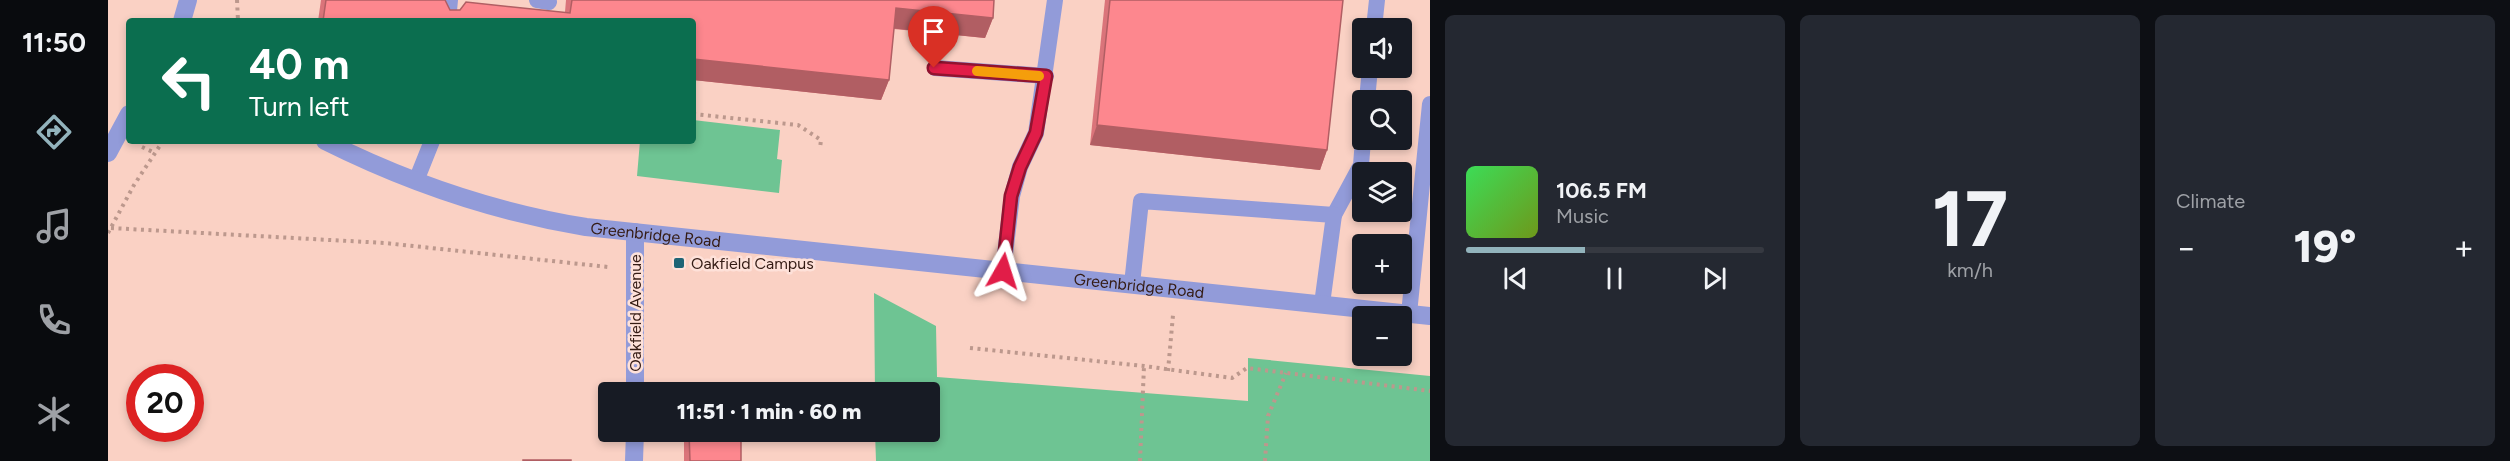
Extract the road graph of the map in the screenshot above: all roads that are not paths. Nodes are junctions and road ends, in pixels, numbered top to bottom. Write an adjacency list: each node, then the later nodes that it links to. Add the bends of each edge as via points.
1 (188, 0): 5 (street)
2 (450, 0): 6 (lane)
3 (1055, 0): 9 (lane)
4 (1377, 0): 7 (lane)
5 (183, 18)
6 (448, 18)
7 (1375, 18)
8 (934, 68): 9 (lane)
9 (1046, 76): 20 (lane, via 1036,133 1011,196)
10 (1430, 104): 18 (lane)
11 (126, 120): 15 (street)
12 (332, 144): 16 (street, Greenbridge Road)
13 (431, 144): 16 (lane)
14 (1362, 150): 17 (lane, via 1361,165)
15 (108, 153)
16 (416, 181): 19 (street, Greenbridge Road, via 491,208 537,219)
17 (1334, 215): 21 (lane, via 1141,201); 22 (lane)
18 (1424, 229): 23 (lane)
19 (635, 232): 20 (street, Greenbridge Road); 27 (street, Oakfield Avenue)
20 (1003, 271): 21 (street, Greenbridge Road)
21 (1132, 284): 22 (street, Greenbridge Road)
22 (1322, 304): 24 (street, Greenbridge Road)
23 (1410, 306)
24 (1352, 307)
25 (1412, 314): 26 (street, Greenbridge Road)
26 (1430, 316)
27 (635, 382)
28 (634, 442): 29 (street)
29 (634, 461)

